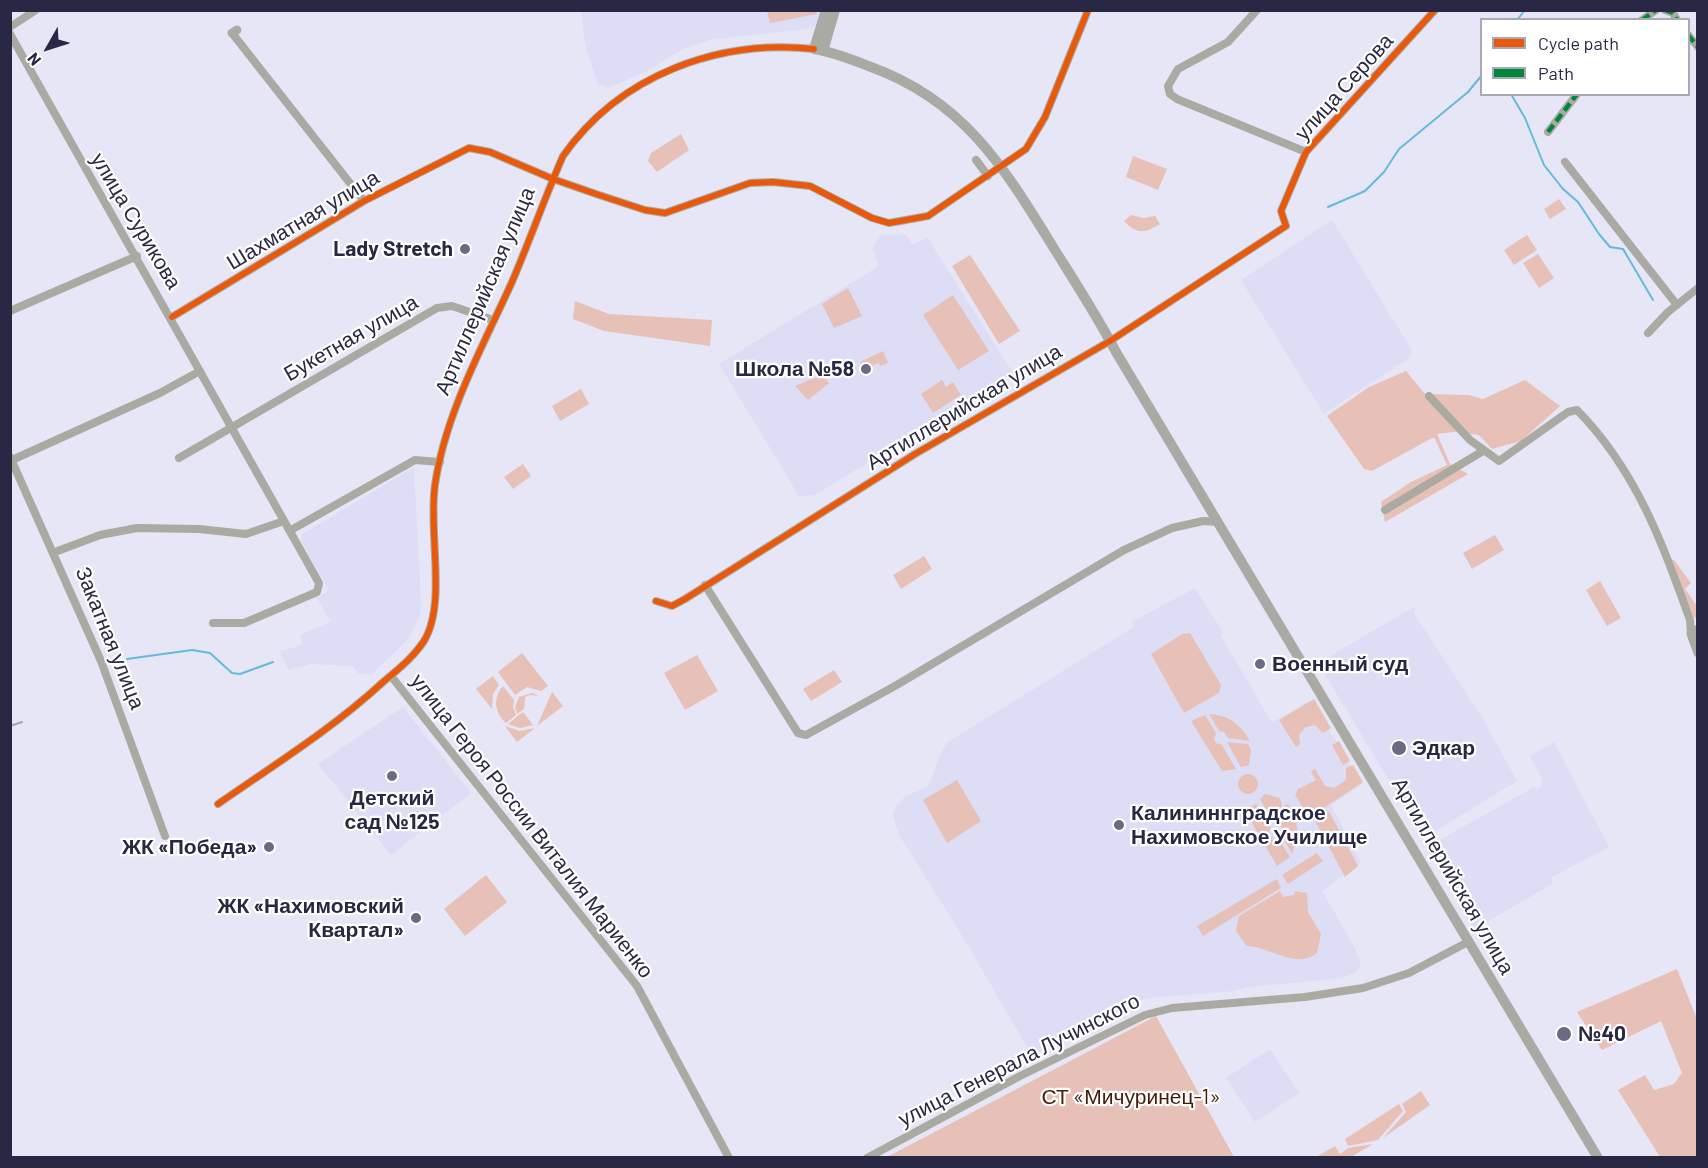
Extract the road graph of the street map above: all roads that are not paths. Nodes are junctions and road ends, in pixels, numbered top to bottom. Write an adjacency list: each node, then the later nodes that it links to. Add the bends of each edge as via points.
1 (36, 10): 7 (street)
2 (826, 10): 10 (main road)
3 (835, 10): 10 (main road)
4 (1088, 10): 16 (street, Шахматная улица, via 1035,135 1026,149)
5 (1257, 10): 13 (street, via 1228,42 1179,69 1168,86 1170,94)
6 (1435, 10): 13 (street, улица Серова)
7 (10, 27)
8 (234, 32): 19 (street)
9 (10, 34): 21 (street, улица Сурикова)
10 (819, 50): 16 (main road, Артиллерийская улица, via 888,73 929,95 969,128); 18 (street, Артиллерийская улица, via 761,48 729,52 660,74 614,102 584,129 563,156)
11 (1575, 96): 12 (street)
12 (1548, 132)
13 (1306, 152): 20 (street, улица Серова, via 1281,211)
14 (976, 159): 17 (street)
15 (1565, 162): 23 (street)
16 (1002, 168): 17 (street, Шахматная улица); 28 (main road, Артиллерийская улица)
17 (988, 176): 18 (street, Шахматная улица, via 928,216 889,223 810,186 788,183 750,183 664,213)
18 (553, 179): 19 (street, Шахматная улица, via 490,152 469,148); 26 (street, Артиллерийская улица)
19 (364, 201): 25 (street, Шахматная улица)
20 (1286, 226): 28 (street, Артиллерийская улица)
21 (137, 256): 24 (street); 25 (street, улица Сурикова)
22 (1698, 288): 23 (street)
23 (1677, 305): 27 (street)
24 (10, 311)
25 (172, 317): 29 (street, улица Сурикова)
26 (493, 320): 31 (street, Букетная улица, via 452,306 437,308); 35 (street, Артиллерийская улица)
27 (1648, 333)
28 (1110, 341): 38 (main road, Артиллерийская улица); 41 (street, Артиллерийская улица, via 803,522)
29 (200, 371): 31 (street, улица Сурикова); 33 (street, via 160,393)
30 (1429, 396): 32 (street)
31 (232, 427): 34 (street, Букетная улица); 37 (street, улица Сурикова)
32 (1483, 451): 36 (street); 44 (street, via 1499,461 1576,410 1602,438 1649,511)
33 (11, 458): 40 (street, Закатная улица)
34 (179, 458)
35 (440, 462): 39 (street, via 415,460); 46 (street, Артиллерийская улица, via 432,510 432,624 414,655)
36 (1384, 510)
37 (284, 521): 39 (street, улица Сурикова); 40 (street, via 246,534 137,528 100,535)
38 (1218, 522): 41 (street, via 1172,528 1124,550 806,735 798,733); 49 (main road, Артиллерийская улица)
39 (291, 530): 43 (street, улица Сурикова, via 319,583 316,592 244,623)
40 (55, 552): 48 (street, Закатная улица, via 129,733)
41 (705, 585): 42 (street, Артиллерийская улица, via 672,606)
42 (656, 601)
43 (213, 623)
44 (1694, 632): 45 (street)
45 (1698, 653)
46 (391, 676): 47 (street, Артиллерийская улица, via 355,708); 50 (street, улица Героя России Виталия Мариенко, via 638,986)
47 (218, 804)
48 (165, 836)
49 (1468, 942): 51 (street, улица Генерала Лучинского, via 1409,973 1363,988 1172,1008 1145,1015); 52 (main road, Артиллерийская улица)
50 (729, 1158)
51 (867, 1158)
52 (1598, 1158)

